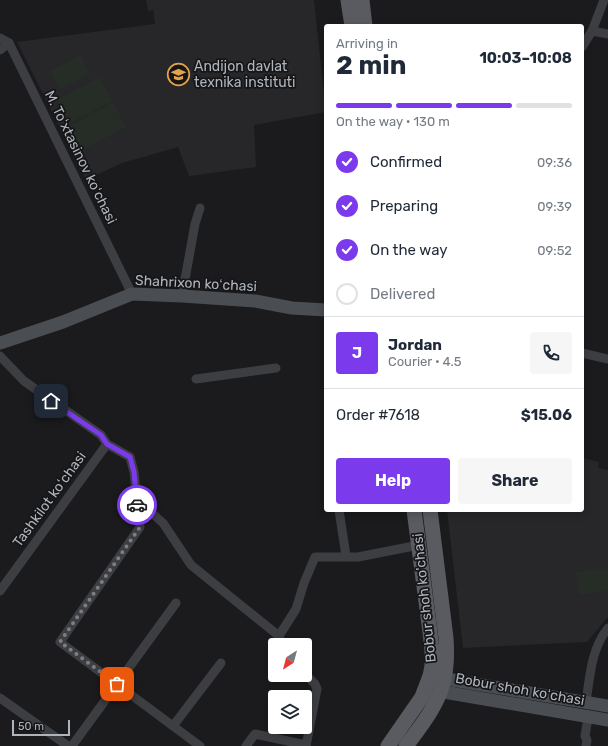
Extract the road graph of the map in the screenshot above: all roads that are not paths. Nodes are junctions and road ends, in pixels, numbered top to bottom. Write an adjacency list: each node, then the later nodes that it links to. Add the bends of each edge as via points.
1 (348, 0): 4 (main road)
2 (362, 0): 5 (main road)
3 (604, 0): 6 (street)
4 (352, 24)
5 (365, 24)
6 (592, 31): 7 (street); 10 (street)
7 (608, 34)
8 (0, 38): 9 (street)
9 (9, 43): 11 (street); 13 (street, M. Toʻxtasinov koʻchasi)
10 (584, 45)
11 (0, 50)
12 (200, 208): 14 (street)
13 (132, 294): 14 (main road, Shahrixon koʻchasi); 16 (main road, Shahrixon koʻchasi, via 63,322)
14 (182, 296): 15 (main road, Shahrixon koʻchasi, via 255,301 292,308)
15 (324, 310)
16 (0, 343)
17 (584, 353): 19 (street)
18 (0, 356): 22 (street, via 24,381 101,435)
19 (608, 359)
20 (276, 368): 21 (street)
21 (196, 379)
22 (107, 444): 23 (street, via 130,457); 29 (street, Tashkilot koʻchasi)
23 (137, 500): 32 (street, via 163,523 191,565); 37 (street, via 140,527 60,642)
24 (340, 512): 28 (street)
25 (414, 512): 27 (main road, Bobur shoh ko'chasi)
26 (430, 512): 38 (main road, Bobur shoh ko'chasi, via 447,658)
27 (419, 545): 28 (street); 38 (main road, Bobur shoh ko'chasi)
28 (346, 556): 33 (street, via 315,557 296,609)
29 (0, 591)
30 (176, 603): 37 (street)
31 (608, 628): 41 (street, via 596,648)
32 (276, 638)
33 (282, 638)
34 (220, 662): 45 (street)
35 (312, 681): 50 (street, via 317,689)
36 (471, 683): 38 (main road, Bobur shoh koʻchasi); 39 (main road); 41 (main road, Bobur shoh koʻchasi)
37 (117, 684): 45 (street); 47 (street)
38 (435, 684): 39 (main road, Bobur shoh koʻchasi); 51 (main road, Bobur shoh ko'chasi); 52 (main road, Bobur shoh ko'chasi, via 430,711)
39 (470, 696): 43 (main road, Bobur shoh koʻchasi)
40 (0, 698): 46 (street)
41 (586, 702): 42 (main road, Bobur shoh koʻchasi)
42 (608, 706)
43 (588, 717): 44 (main road, Bobur shoh koʻchasi); 53 (street)
44 (608, 720)
45 (173, 726): 48 (street)
46 (68, 746)
47 (72, 746)
48 (200, 746)
49 (246, 746): 50 (street, via 255,734)
50 (306, 746)
51 (388, 746)
52 (406, 746)
53 (586, 746)

